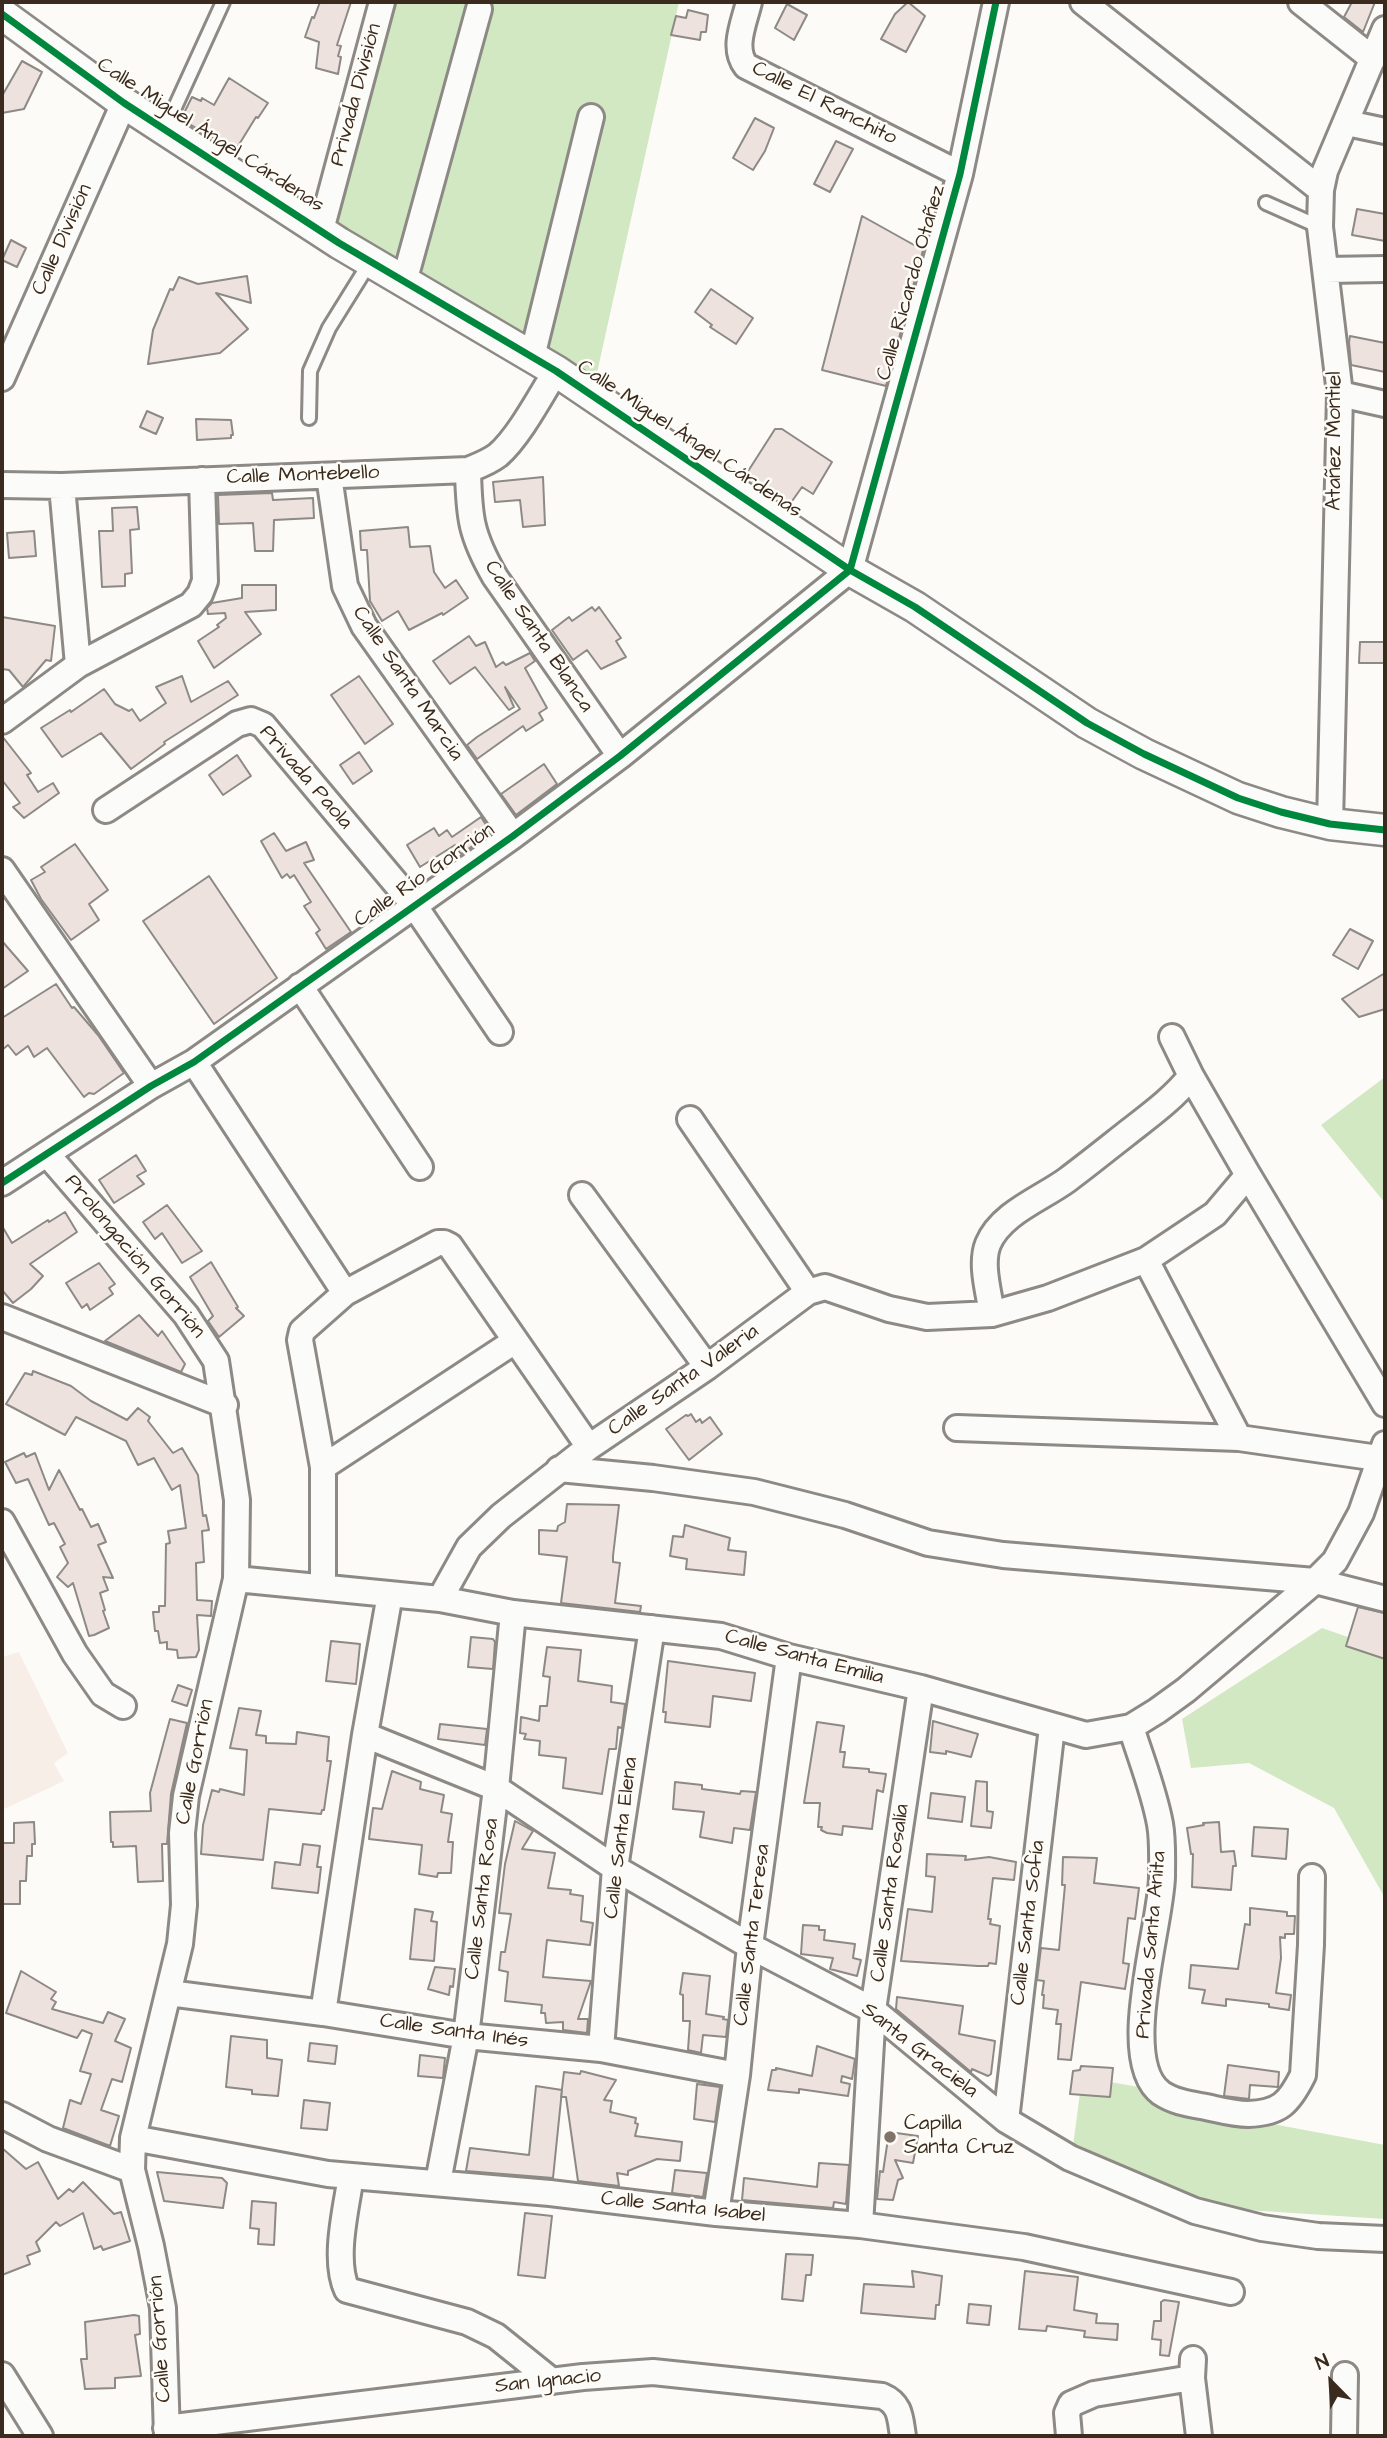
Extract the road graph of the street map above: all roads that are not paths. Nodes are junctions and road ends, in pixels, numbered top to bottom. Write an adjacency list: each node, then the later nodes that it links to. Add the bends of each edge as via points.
1 (223, 2): 14 (lane)
2 (382, 2): 20 (street, Privada División)
3 (749, 2): 16 (street, Calle El Ranchito, via 738,48 746,66)
4 (1083, 2): 17 (street)
5 (1301, 2): 10 (street)
6 (991, 4): 16 (street, Calle Ricardo Otañez)
7 (479, 9): 24 (street)
8 (2, 14): 11 (street, Calle Miguel Ángel Cárdenas)
9 (1385, 29): 10 (street, Atañez Montiel)
10 (1373, 59): 13 (street, Atañez Montiel)
11 (124, 103): 14 (street, Calle Miguel Ángel Cárdenas); 26 (street, Calle División)
12 (592, 117): 25 (street, Calle Montebello)
13 (1347, 124): 15 (street); 17 (street, Atañez Montiel)
14 (165, 129): 20 (street, Calle Miguel Ángel Cárdenas)
15 (1385, 131)
16 (960, 174): 35 (street, Calle Ricardo Otañez)
17 (1321, 190): 19 (street, Atañez Montiel)
18 (1266, 203): 19 (lane)
19 (1320, 227): 23 (street, Atañez Montiel)
20 (321, 230): 21 (street, Calle Miguel Ángel Cárdenas)
21 (370, 261): 24 (street, Calle Miguel Ángel Cárdenas); 29 (lane, via 329,328 310,371)
22 (1385, 269): 23 (street)
23 (1325, 271): 27 (street, Atañez Montiel)
24 (404, 282): 25 (street, Calle Miguel Ángel Cárdenas)
25 (544, 364): 30 (street, Calle Montebello, via 509,444); 35 (street, Calle Miguel Ángel Cárdenas)
26 (2, 378)
27 (1340, 394): 28 (street); 40 (street, Atañez Montiel)
28 (1385, 404)
29 (309, 418)
30 (468, 470): 31 (street, Calle Montebello); 38 (street, Calle Santa Blanca, via 469,512 485,560)
31 (329, 476): 32 (street, Calle Montebello); 42 (street, Calle Santa Marcia, via 345,586 353,606)
32 (202, 480): 34 (street, Calle Montebello); 36 (street, via 205,581 200,594 191,605)
33 (2, 485): 34 (street, Calle Montebello)
34 (62, 486): 36 (street)
35 (850, 570): 38 (street, Calle Río Gorrión); 40 (street, Calle Miguel Ángel Cárdenas, via 915,607 1087,723 1144,754 1238,798)
36 (78, 665): 37 (street)
37 (4, 714)
38 (620, 755): 42 (street, Calle Río Gorrión)
39 (106, 810): 44 (street, Privada Paola, via 251,719 263,725)
40 (1330, 824): 41 (street, Calle Miguel Ángel Cárdenas)
41 (1385, 830)
42 (513, 836): 44 (street, Calle Río Gorrión)
43 (2, 870): 50 (street)
44 (414, 905): 45 (street, Calle Río Gorrión); 46 (street)
45 (300, 986): 48 (street, Calle Río Gorrión); 53 (street)
46 (500, 1032)
47 (1172, 1037): 49 (street)
48 (194, 1062): 50 (street, Calle Río Gorrión); 59 (street)
49 (1191, 1076): 54 (street); 60 (street, via 1169,1101 994,1233 985,1260)
50 (150, 1086): 52 (street, Calle Río Gorrión)
51 (690, 1119): 58 (street)
52 (47, 1154): 55 (street, Calle Río Gorrión); 65 (street, Prolongación Gorrión, via 186,1315 216,1361)
53 (420, 1167)
54 (1248, 1175): 57 (street, via 1215,1214); 64 (street)
55 (2, 1183)
56 (582, 1195): 63 (street)
57 (1146, 1260): 60 (street); 67 (street)
58 (808, 1292): 60 (street, via 825,1287 927,1317); 63 (street, Calle Santa Valeria)
59 (345, 1293): 62 (street, via 444,1243); 70 (street, via 302,1331 300,1340)
60 (992, 1314)
61 (2, 1317): 65 (street)
62 (515, 1341): 68 (street); 70 (street)
63 (707, 1367): 68 (street, Calle Santa Valeria)
64 (1385, 1404)
65 (225, 1405): 73 (street, Calle Gorrión, via 237,1500)
66 (957, 1428): 67 (street)
67 (1240, 1438): 69 (street)
68 (589, 1447): 71 (street, Calle Santa Valeria)
69 (1384, 1454): 74 (street, Calle Santa Emilia, via 1361,1513 1335,1561)
70 (323, 1467): 75 (street)
71 (559, 1469): 74 (street, via 754,1492 845,1514 928,1543 1003,1555); 77 (street, Calle Santa Valeria, via 469,1547)
72 (2, 1522): 83 (street, via 89,1676 103,1694)
73 (236, 1579): 75 (street, Calle Santa Emilia); 91 (street, Calle Gorrión, via 186,1796 184,1905)
74 (1315, 1581): 78 (street); 85 (street, Calle Santa Emilia, via 1186,1690)
75 (324, 1587): 76 (street, Calle Santa Emilia)
76 (390, 1594): 77 (street, Calle Santa Emilia); 86 (street)
77 (440, 1599): 79 (street, Calle Santa Emilia)
78 (1385, 1599)
79 (513, 1613): 80 (street, Calle Santa Emilia); 87 (street, Calle Santa Rosa)
80 (652, 1628): 81 (street, Calle Santa Emilia, via 721,1636); 88 (street, Calle Santa Elena)
81 (789, 1657): 82 (street, Calle Santa Emilia); 90 (street, Calle Santa Teresa)
82 (921, 1688): 84 (street, Calle Santa Emilia); 92 (street, Calle Santa Rosalía)
83 (123, 1706)
84 (1052, 1727): 85 (street, Calle Santa Emilia, via 1086,1735); 98 (street, Calle Santa Sofía)
85 (1131, 1727): 89 (street, Privada Santa Anita, via 1161,1825 1162,1880 1142,2017 1142,2061 1159,2092 1176,2101 1241,2114 1267,2113 1294,2094 1303,2075)
86 (365, 1735): 87 (street, Santa Graciela); 93 (street)
87 (496, 1788): 88 (street, Santa Graciela); 94 (street, Calle Santa Rosa)
88 (615, 1868): 90 (street, Santa Graciela); 95 (street, Calle Santa Elena)
89 (1312, 1877)
90 (750, 1946): 92 (street, Santa Graciela); 96 (street, Calle Santa Teresa)
91 (169, 1993): 93 (street, Calle Santa Inés); 99 (street, Calle Gorrión)
92 (873, 2010): 98 (street, Santa Graciela); 104 (street, Calle Santa Rosalía)
93 (323, 2012): 94 (street, Calle Santa Inés)
94 (466, 2036): 95 (street, Calle Santa Inés); 102 (street, Calle Santa Rosa)
95 (601, 2049): 96 (street, Calle Santa Inés)
96 (737, 2075): 103 (street, Calle Santa Teresa)
97 (2, 2115): 100 (street, via 48,2140)
98 (1006, 2120): 105 (street, Santa Graciela, via 1070,2158 1195,2211 1262,2228)
99 (132, 2138): 100 (street, Calle Gorrión); 101 (street, Calle Santa Isabel)
100 (132, 2170): 110 (street, Calle Gorrión, via 163,2308)
101 (351, 2176): 102 (street, Calle Santa Isabel); 109 (street, via 342,2241 342,2279 347,2290 467,2322 496,2336)
102 (438, 2182): 103 (street, Calle Santa Isabel)
103 (716, 2213): 104 (street, Calle Santa Isabel)
104 (860, 2225): 106 (street, Calle Santa Isabel, via 1024,2246)
105 (1385, 2239)
106 (1231, 2291)
107 (2, 2375): 111 (street)
108 (1345, 2375): 115 (street)
109 (552, 2381): 110 (street, San Ignacio); 112 (street, San Ignacio, via 653,2372 882,2396 898,2408)
110 (167, 2432)
111 (40, 2436)
112 (903, 2436)
113 (1069, 2436): 114 (street, via 1071,2404 1192,2368)
114 (1199, 2436)
115 (1344, 2436)

